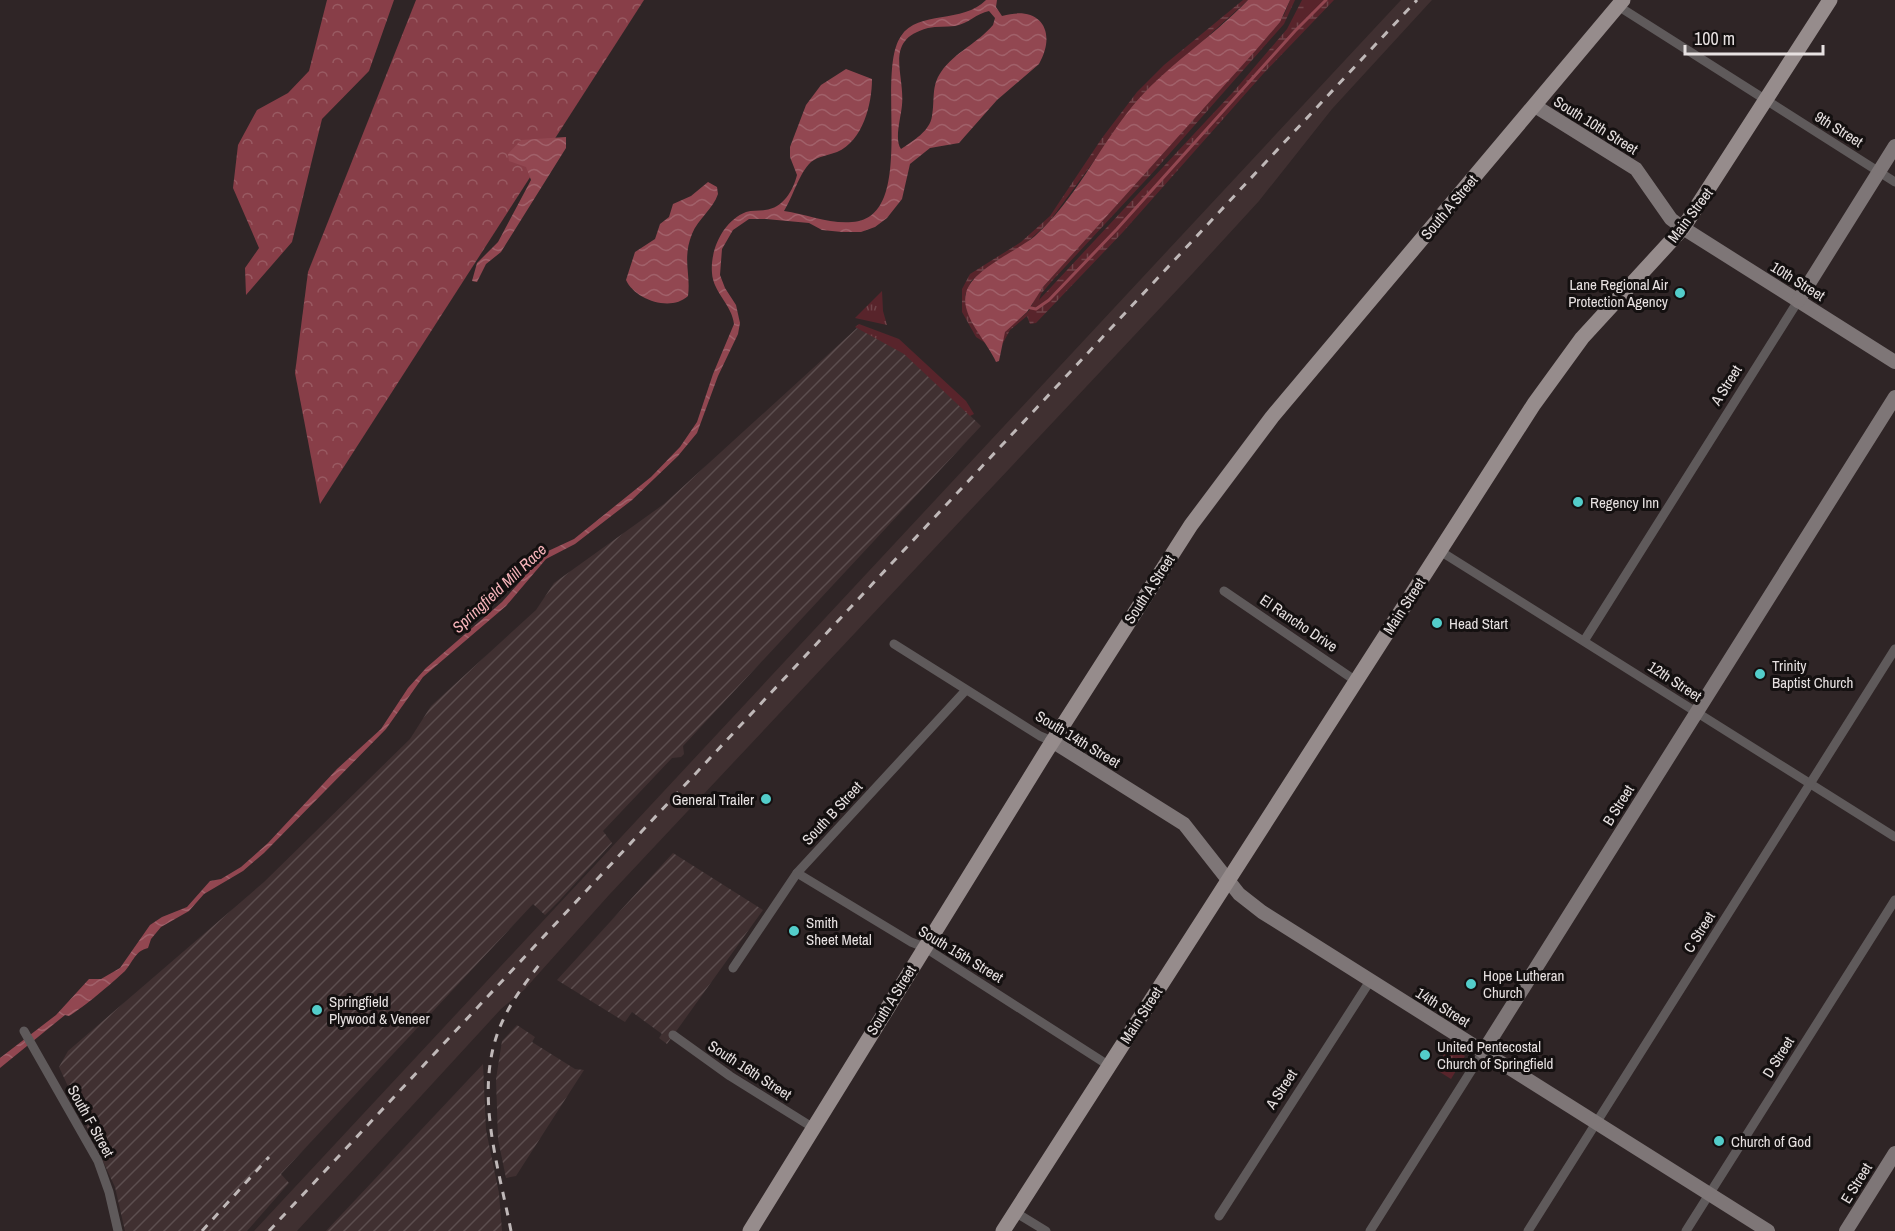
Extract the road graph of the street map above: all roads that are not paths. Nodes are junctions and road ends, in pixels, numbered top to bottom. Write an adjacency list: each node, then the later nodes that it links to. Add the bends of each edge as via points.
1 (1830, 0): 3 (main road, Main Street)
2 (1621, 3): 3 (street, 9th Street); 4 (main road, South A Street)
3 (1766, 100): 6 (street, 9th Street); 8 (main road, Main Street)
4 (1535, 106): 8 (street, South 10th Street, via 1636,169 1671,219); 20 (main road, South A Street, via 1224,478)
5 (1895, 147): 6 (street, A Street)
6 (1879, 172): 7 (street, 9th Street); 9 (street, A Street)
7 (1895, 182)
8 (1683, 228): 9 (street, 10th Street); 12 (main road, Main Street, via 1561,365)
9 (1798, 301): 10 (street, 10th Street); 14 (street, A Street)
10 (1895, 362)
11 (1895, 397): 19 (street, B Street)
12 (1440, 551): 14 (street, 12th Street); 17 (main road, Main Street)
13 (1224, 591): 17 (street, El Rancho Drive)
14 (1584, 641): 19 (street, 12th Street)
15 (894, 644): 18 (street, South 14th Street)
16 (1895, 649): 21 (street, C Street)
17 (1356, 681): 24 (main road, Main Street)
18 (966, 690): 20 (street, South 14th Street); 23 (street, South B Street)
19 (1696, 712): 21 (street, 12th Street); 31 (street, B Street)
20 (1052, 741): 24 (street, South 14th Street, via 1184,824); 26 (main road, South A Street)
21 (1810, 784): 22 (street, 12th Street); 33 (street, C Street)
22 (1895, 837)
23 (797, 873): 26 (street, South 15th Street); 27 (street, South B Street)
24 (1228, 880): 28 (street, 14th Street, via 1262,912); 32 (main road, Main Street)
25 (1895, 900): 36 (street, D Street)
26 (924, 947): 32 (street, South 15th Street); 34 (main road, South A Street)
27 (733, 968)
28 (1370, 981): 31 (street, 14th Street); 38 (street, A Street)
29 (24, 1031): 39 (street, South F Street, via 98,1161)
30 (673, 1035): 34 (street, South 16th Street)
31 (1482, 1052): 33 (street, 14th Street); 43 (street, B Street)
32 (1108, 1065): 37 (main road, Main Street)
33 (1596, 1123): 36 (street, 14th Street); 44 (street, C Street)
34 (812, 1127): 40 (main road, South A Street)
35 (1895, 1153): 47 (street, E Street)
36 (1709, 1194): 45 (street, D Street); 46 (street, 14th Street)
37 (1015, 1212): 41 (main road, Main Street); 42 (street)
38 (1220, 1216)
39 (118, 1231)
40 (750, 1231)
41 (1003, 1231)
42 (1046, 1231)
43 (1370, 1231)
44 (1528, 1231)
45 (1686, 1231)
46 (1768, 1231)
47 (1846, 1231)

